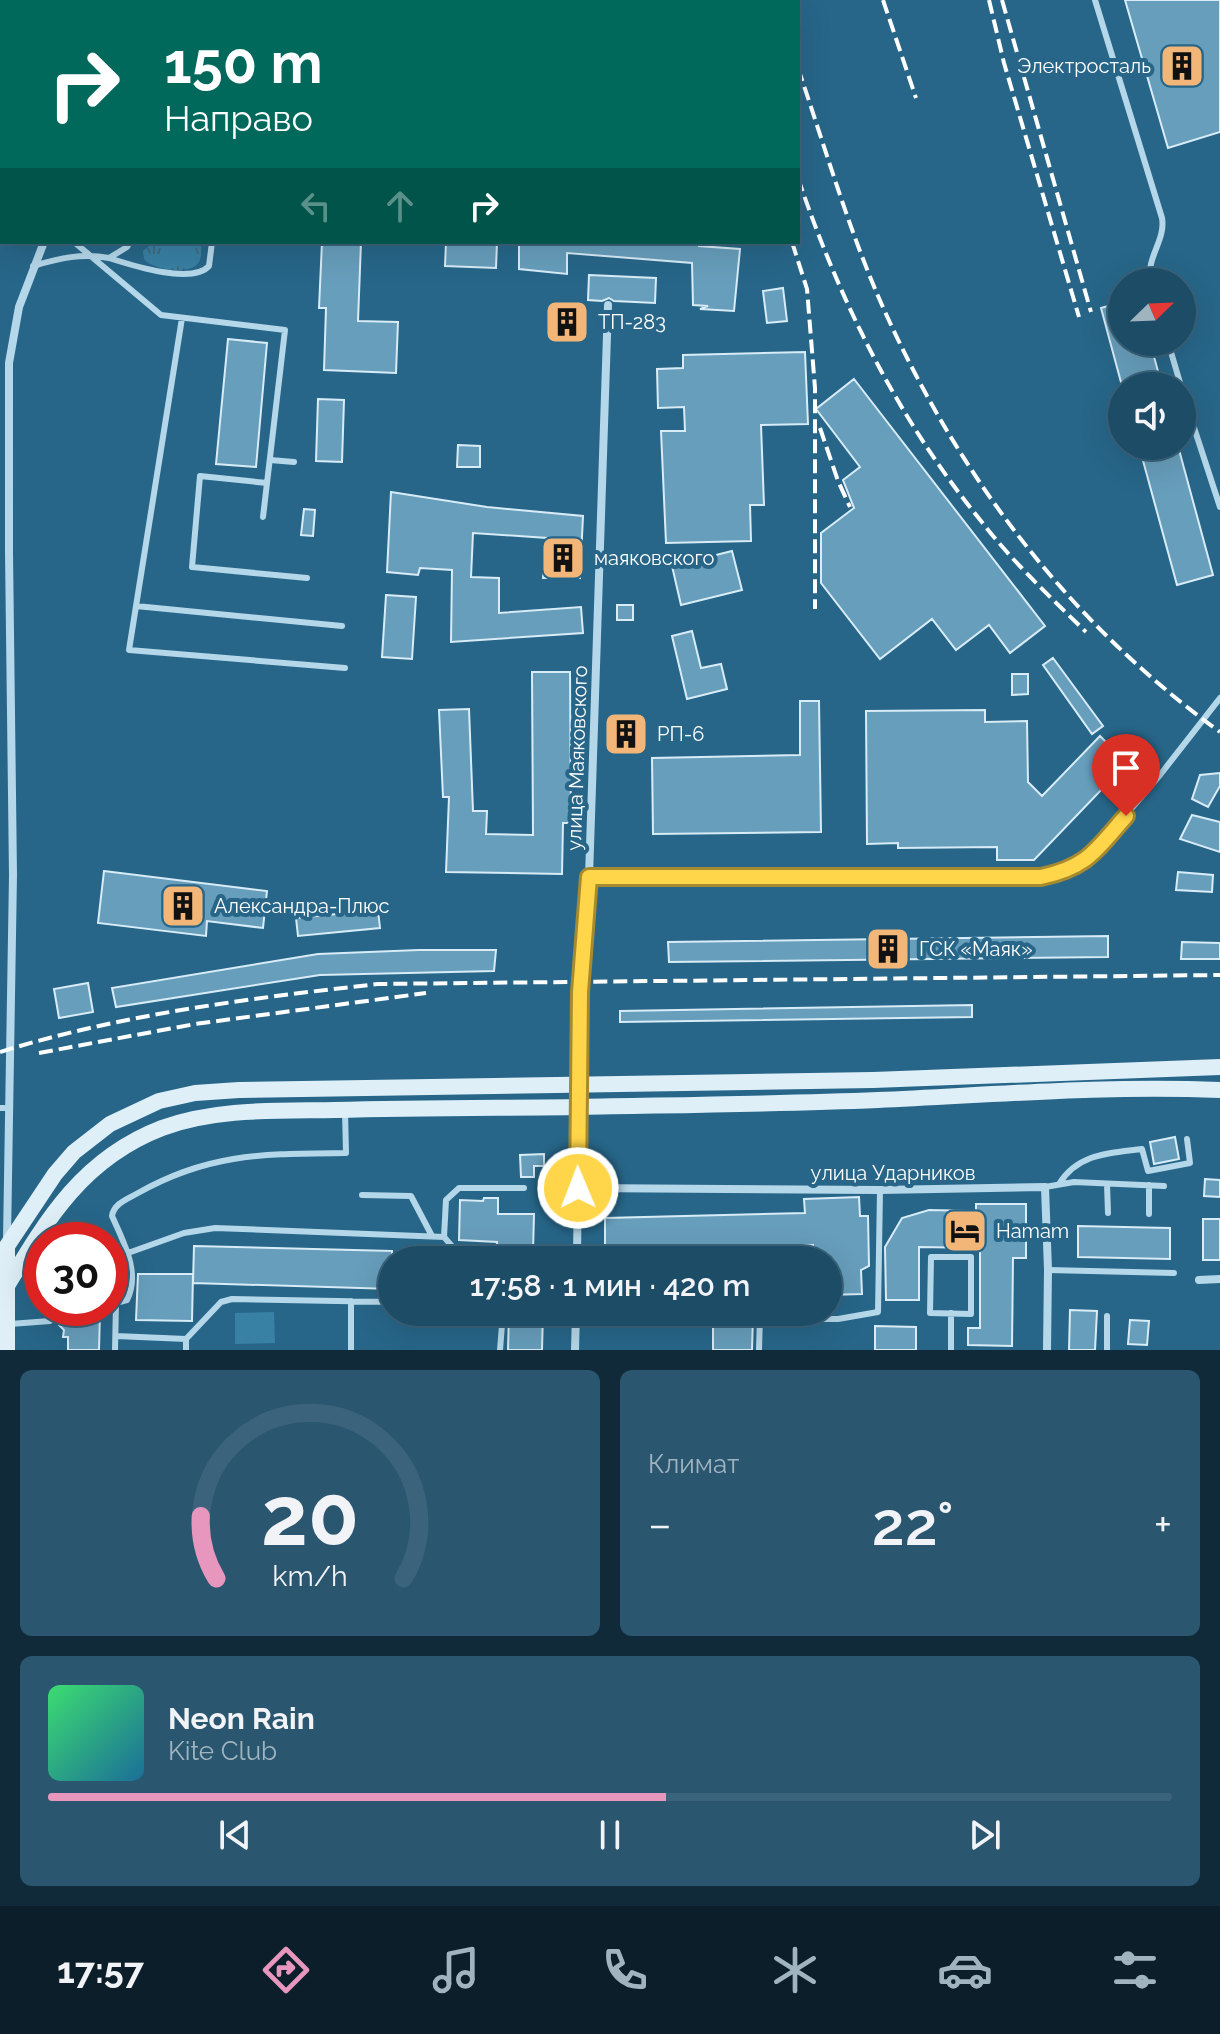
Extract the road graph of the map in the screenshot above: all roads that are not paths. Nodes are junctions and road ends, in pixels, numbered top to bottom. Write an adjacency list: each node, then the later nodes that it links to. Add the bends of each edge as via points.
1 (1095, 0): 9 (lane, via 1162,218)
2 (43, 244): 8 (street)
3 (76, 244): 6 (lane)
4 (128, 244): 7 (lane)
5 (212, 244): 7 (lane, via 209,266 192,274)
6 (89, 254): 7 (lane); 8 (lane); 11 (lane, via 161,315)
7 (109, 258)
8 (33, 266): 28 (street, via 9,363 13,860 10,1059)
9 (1149, 268)
10 (608, 305): 23 (street, улица Маяковского)
11 (182, 318): 13 (lane, via 285,330); 19 (lane)
12 (1196, 434): 16 (lane)
13 (270, 460): 14 (lane); 15 (lane)
14 (294, 462)
15 (267, 483): 17 (lane); 18 (lane, via 200,476 192,567)
16 (1220, 507)
17 (263, 517)
18 (307, 578)
19 (136, 606): 20 (lane); 21 (lane, via 129,650)
20 (342, 626)
21 (345, 668)
22 (1220, 698): 23 (lane, via 1091,856 1063,872 1018,879)
23 (589, 877): 25 (street, улица Маяковского)
24 (1220, 1067): 25 (main road)
25 (578, 1086): 27 (street, улица Маяковского); 46 (main road, via 239,1090 159,1101 110,1124 74,1152)
26 (1220, 1090): 27 (main road)
27 (578, 1107): 29 (main road); 32 (street, улица Маяковского)
28 (4, 1108): 46 (street)
29 (345, 1110): 43 (lane, via 346,1153 252,1154 217,1160 154,1184 116,1206); 54 (main road, via 202,1118 129,1143 75,1186)
30 (1187, 1139): 33 (lane, via 1190,1163 1148,1171 1142,1149 1090,1157)
31 (554, 1180): 32 (lane)
32 (578, 1184): 39 (street, улица Ударников); 48 (street, улица Маяковского)
33 (1059, 1184): 34 (lane); 37 (lane)
34 (1107, 1184): 35 (lane); 41 (lane)
35 (1149, 1185): 36 (lane); 42 (lane)
36 (1164, 1186)
37 (1045, 1187): 39 (street, улица Ударников); 50 (street)
38 (524, 1188): 45 (lane, via 459,1188 446,1200)
39 (880, 1190): 61 (lane, via 878,1312)
40 (362, 1195): 44 (lane, via 411,1196)
41 (1108, 1213)
42 (1149, 1214)
43 (115, 1222)
44 (432, 1236): 45 (lane); 49 (lane, via 215,1228)
45 (444, 1237): 47 (lane)
46 (7, 1246): 54 (main road)
47 (452, 1246)
48 (577, 1246)
49 (128, 1253): 55 (lane)
50 (1048, 1270): 51 (lane); 76 (street)
51 (1174, 1273)
52 (1220, 1279): 53 (street)
53 (1199, 1280)
54 (7, 1287): 60 (main road)
55 (128, 1298)
56 (351, 1301): 57 (lane); 67 (lane, via 232,1299 221,1302); 71 (lane)
57 (378, 1302)
58 (951, 1313): 58 (lane, via 971,1314 971,1257 931,1257 930,1313); 75 (lane)
59 (1107, 1316): 77 (lane)
60 (5, 1318): 68 (main road)
61 (842, 1318)
62 (115, 1326): 66 (lane)
63 (502, 1326): 72 (lane)
64 (576, 1326): 73 (street)
65 (760, 1326): 74 (lane)
66 (116, 1336): 67 (lane); 69 (lane)
67 (186, 1339): 70 (lane)
68 (7, 1350)
69 (115, 1350)
70 (186, 1350)
71 (351, 1350)
72 (500, 1350)
73 (575, 1350)
74 (759, 1350)
75 (951, 1350)
76 (1047, 1350)
77 (1107, 1350)

